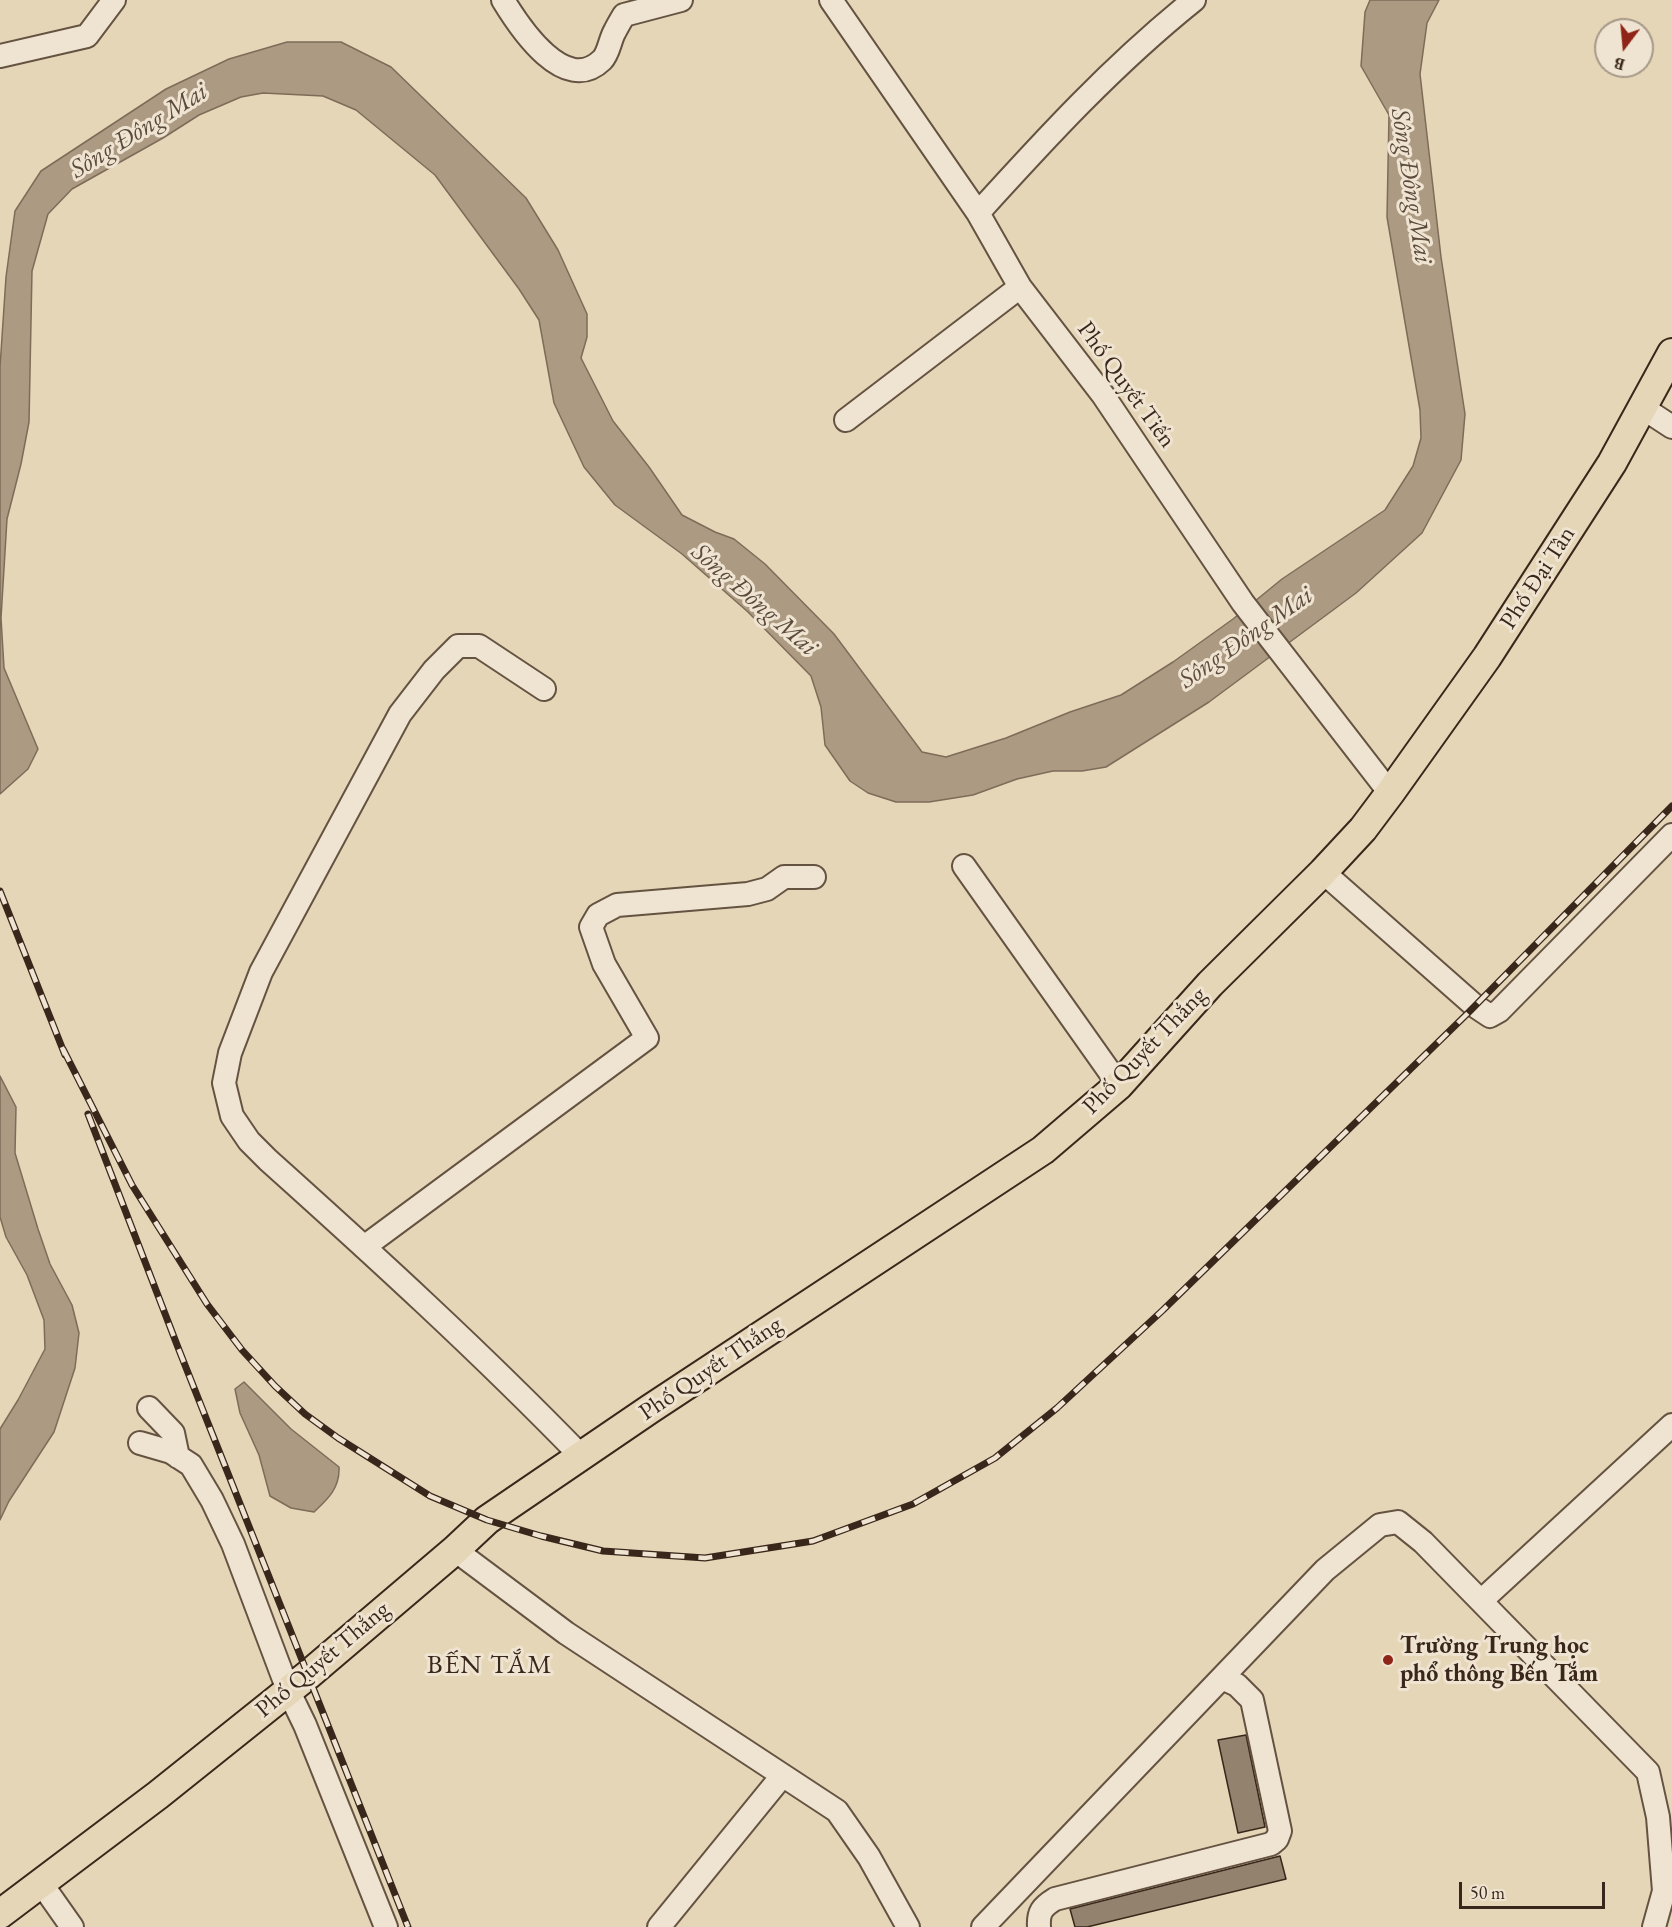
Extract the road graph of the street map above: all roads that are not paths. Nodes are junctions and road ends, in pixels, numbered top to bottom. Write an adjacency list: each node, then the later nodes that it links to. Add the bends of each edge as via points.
1 (114, 0): 6 (street, via 87,36)
2 (503, 0): 3 (street, via 550,60 566,70 588,69 603,58 624,15)
3 (681, 0)
4 (831, 0): 7 (street, Phố Quyết Tiến)
5 (1194, 0): 7 (street, via 1105,78)
6 (0, 56)
7 (978, 213): 8 (street, Phố Quyết Tiến)
8 (1020, 287): 11 (street); 14 (street, Phố Quyết Tiến, via 1104,395 1243,603)
9 (1672, 353): 10 (main road, Phố Đại Tân)
10 (1643, 408): 12 (street); 14 (main road, Phố Đại Tân, via 1487,657)
11 (846, 420)
12 (1672, 427)
13 (544, 690): 20 (street, via 479,645 458,646 434,670 400,714 261,972 230,1053 224,1083 232,1116 249,1141)
14 (1390, 793): 17 (main road, Phố Quyết Thắng)
15 (1672, 836): 17 (street, via 1490,1016)
16 (963, 866): 19 (street)
17 (1323, 872): 19 (main road, Phố Quyết Thắng, via 1210,984)
18 (814, 877): 20 (street, via 784,877 767,889 725,898 617,905 598,915 591,927 604,964 647,1038)
19 (1119, 1085): 24 (main road, Phố Quyết Thắng, via 1043,1150)
20 (364, 1247): 24 (street, via 500,1373)
21 (149, 1408): 25 (street, via 173,1432)
22 (1672, 1425): 27 (street)
23 (140, 1443): 25 (street)
24 (581, 1456): 26 (main road, Phố Quyết Thắng, via 487,1520)
25 (178, 1457): 29 (street, via 191,1464 233,1544)
26 (455, 1550): 29 (main road, Phố Quyết Thắng); 30 (street, via 566,1633)
27 (1481, 1601): 28 (street, via 1398,1522 1380,1525 1324,1570); 39 (street, via 1648,1772 1658,1817 1664,1891)
28 (1222, 1678): 37 (street); 38 (street, via 1237,1685 1252,1700 1280,1831 1277,1839 1271,1844 1055,1899 1042,1907)
29 (288, 1690): 31 (main road, Phố Quyết Thắng); 34 (street)
30 (782, 1776): 35 (street); 36 (street, via 837,1811 869,1857)
31 (41, 1883): 32 (main road, Phố Quyết Thắng); 33 (street)
32 (0, 1914)
33 (72, 1927)
34 (386, 1927)
35 (659, 1927)
36 (908, 1927)
37 (983, 1927)
38 (1039, 1927)
39 (1654, 1927)

